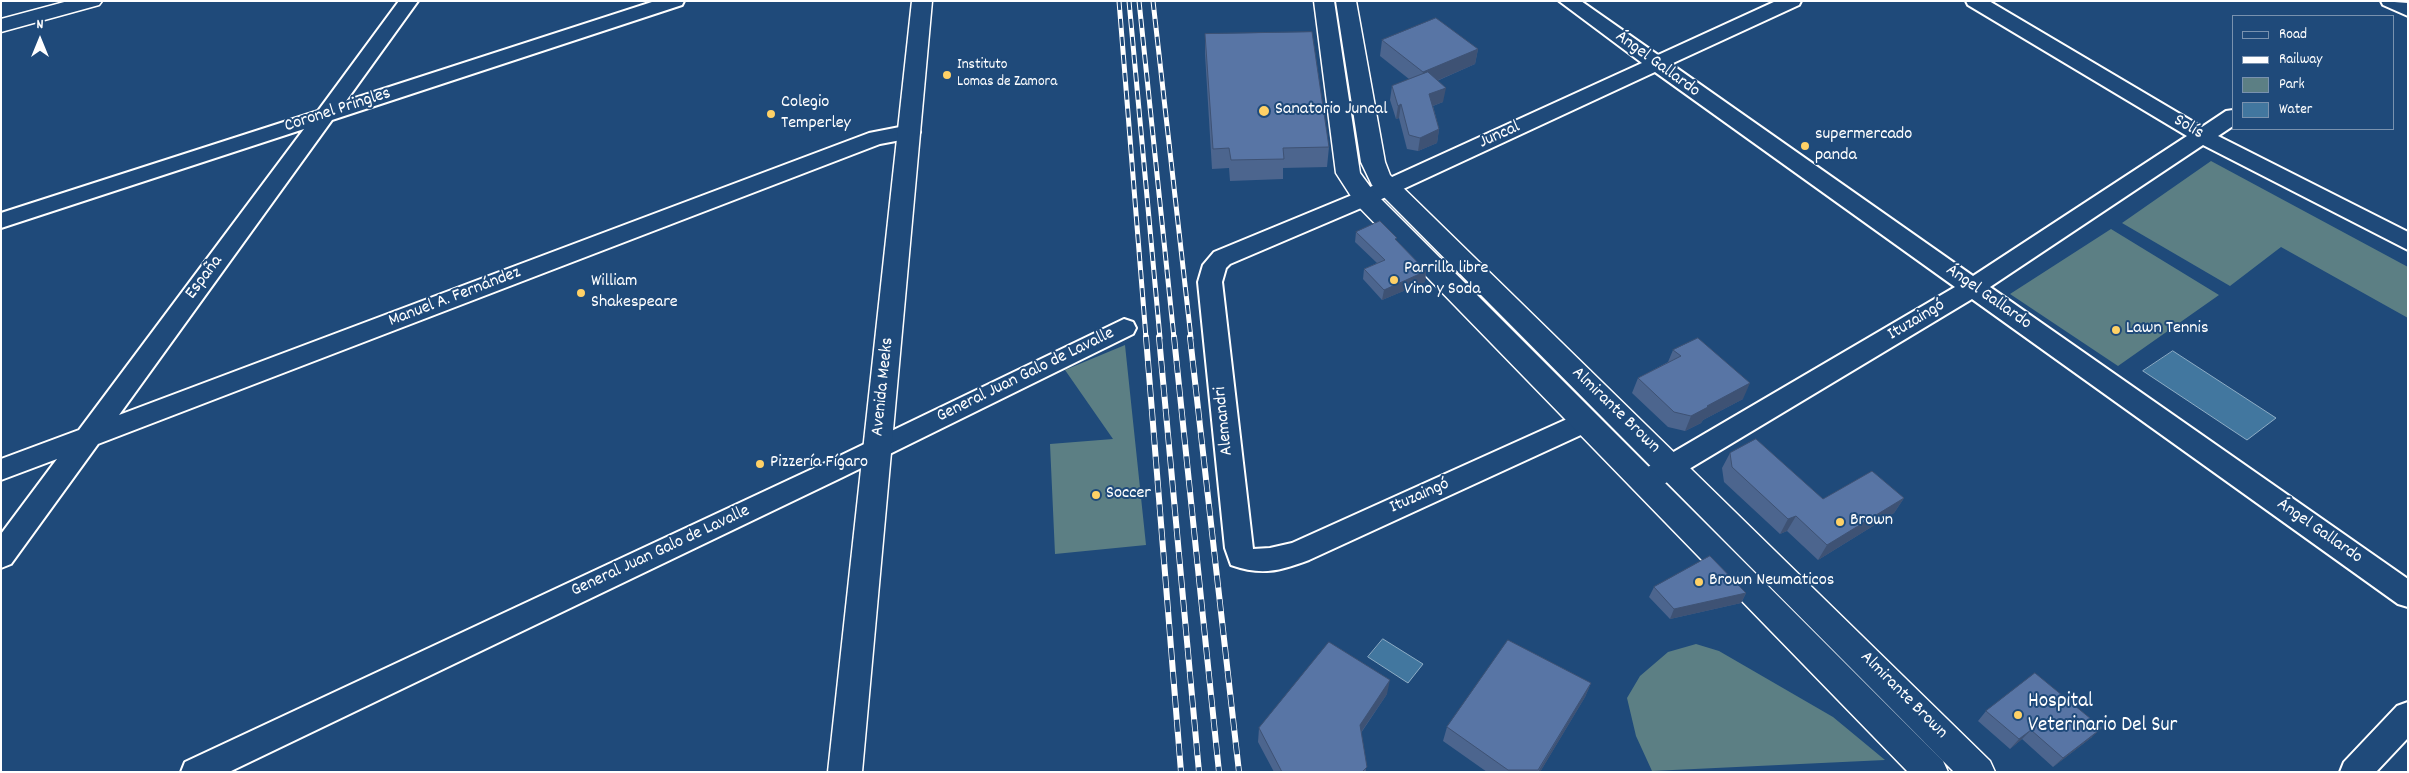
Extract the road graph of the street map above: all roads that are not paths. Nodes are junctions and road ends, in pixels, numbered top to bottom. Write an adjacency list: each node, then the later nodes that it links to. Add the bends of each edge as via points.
1 (92, 1): 10 (main road)
2 (410, 1): 12 (street, España)
3 (675, 1): 12 (street, Coronel Pringles)
4 (922, 1): 14 (main road, Avenida Meeks)
5 (1324, 1): 16 (main road, Almirante Brown, via 1348,173 1352,181)
6 (1346, 1): 16 (main road, Almirante Brown, via 1373,162 1380,179)
7 (1568, 1): 11 (street, Ángel Gallardo)
8 (1792, 1): 11 (street, Juncal)
9 (1975, 1): 15 (street, Solís)
10 (1, 26)
11 (1656, 65): 16 (street, Juncal); 20 (street, Ángel Gallardo)
12 (327, 115): 17 (street, Coronel Pringles); 23 (street, España)
13 (2232, 117): 15 (street, Ituzaingó)
14 (910, 132): 23 (street, Manuel A. Fernández, via 876,138); 24 (main road, Avenida Meeks)
15 (2202, 136): 18 (street, Solís); 20 (street, Ituzaingó)
16 (1376, 192): 19 (street, Juncal, via 1222,258); 22 (main road, Almirante Brown); 25 (main road, Almirante Brown)
17 (1, 221)
18 (2408, 242)
19 (1212, 273): 29 (street, Alemandri, via 1210,282 1239,548 1242,557)
20 (1973, 287): 25 (street, Ituzaingó); 30 (street, Ángel Gallardo)
21 (1124, 328): 24 (street, General Juan Galo de Lavalle)
22 (1586, 422): 27 (main road, Almirante Brown); 29 (street, Ituzaingó, via 1299,552 1275,560)
23 (88, 437): 26 (street, Manuel A. Fernández); 28 (street, España)
24 (877, 448): 32 (street, General Juan Galo de Lavalle); 33 (main road, Avenida Meeks)
25 (1671, 466): 27 (street, Ituzaingó); 35 (main road, Almirante Brown)
26 (1, 470)
27 (1645, 482): 34 (main road, Almirante Brown)
28 (1, 556)
29 (1252, 562)
30 (2408, 595)
31 (2408, 716): 36 (street)
32 (196, 772)
33 (845, 772)
34 (1931, 772)
35 (1978, 772)
36 (2355, 772)

